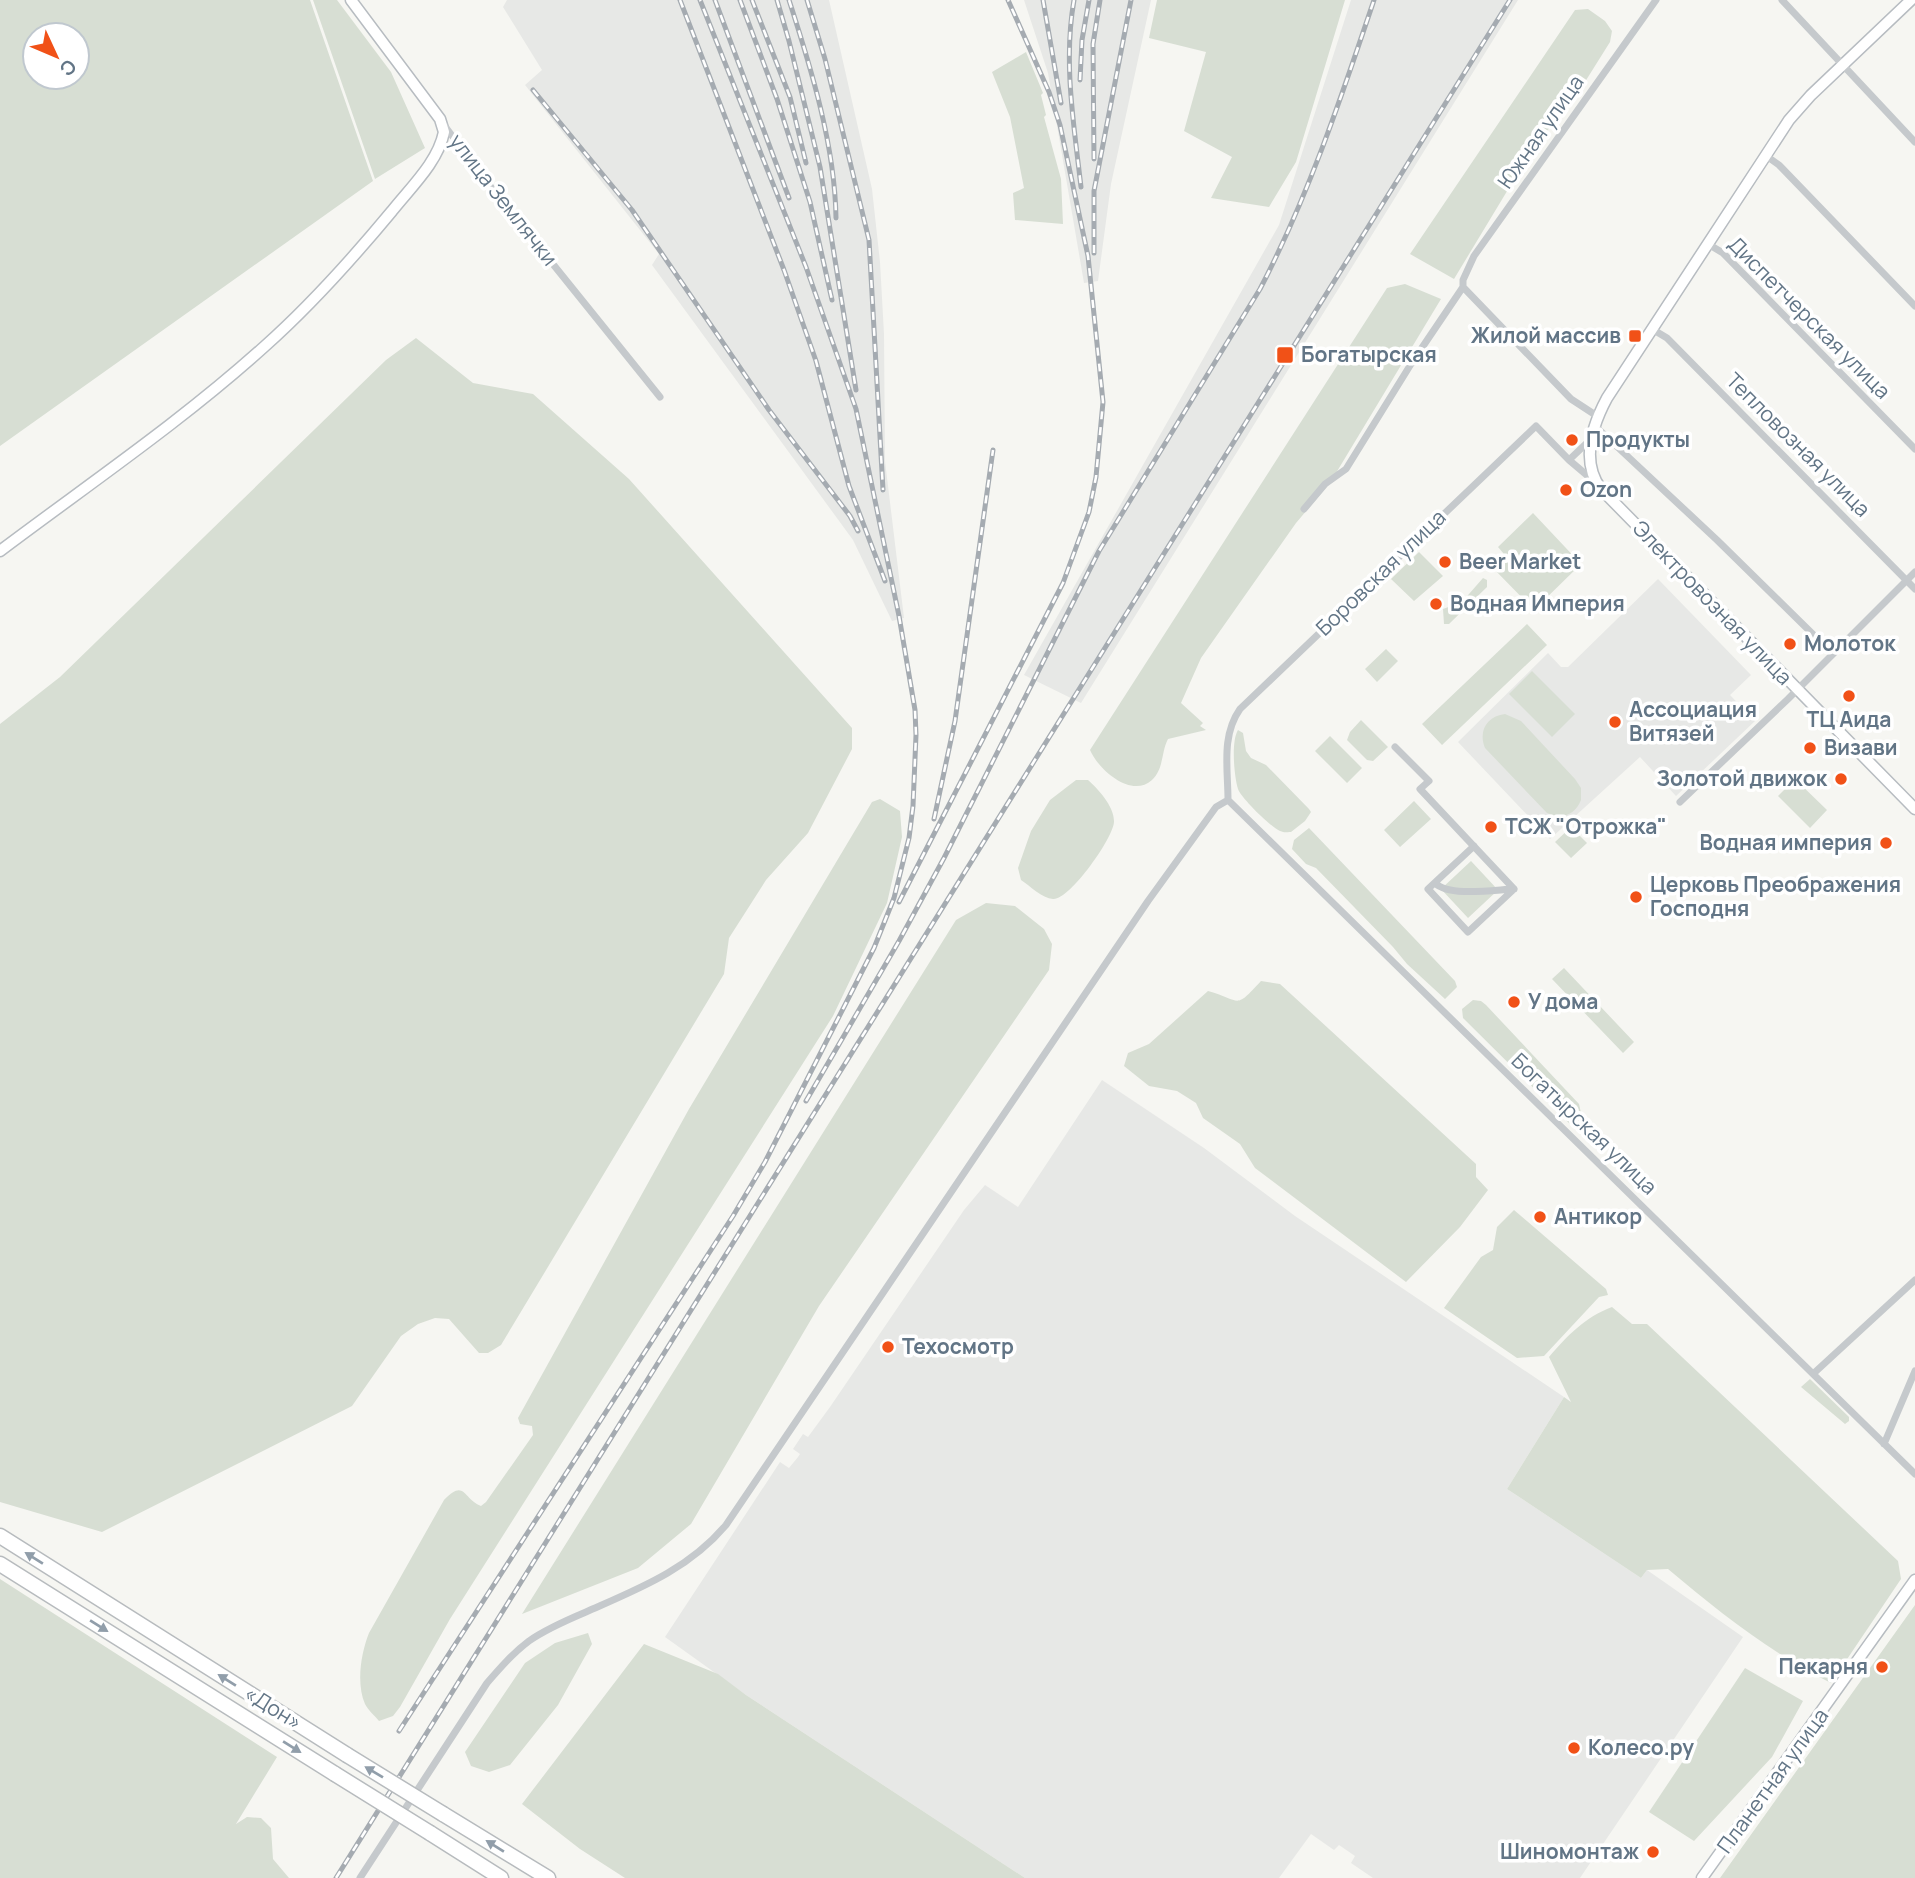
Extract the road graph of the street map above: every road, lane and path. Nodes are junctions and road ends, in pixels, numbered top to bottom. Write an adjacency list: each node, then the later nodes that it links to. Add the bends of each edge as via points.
1 (351, 0): 6 (street, улица Землячки)
2 (1656, 0): 10 (street, Южная улица, via 1474,256)
3 (1782, 0): 5 (street)
4 (1911, 0): 5 (street)
5 (1843, 63): 7 (street); 8 (street)
6 (440, 119): 13 (street, улица Землячки); 20 (street, via 443,139 428,166 372,236 304,309 189,410)
7 (1915, 142)
8 (1765, 155): 9 (street); 11 (street)
9 (1707, 244): 12 (street); 16 (street, Диспетчерская улица, via 1723,253)
10 (1463, 286): 14 (street); 19 (street, Южная улица, via 1346,469 1325,484)
11 (1915, 306)
12 (1652, 329): 14 (street); 22 (street, Тепловозная улица, via 1667,338)
13 (660, 397)
14 (1595, 420): 15 (street); 24 (street)
15 (1590, 440): 17 (street); 18 (street)
16 (1915, 449)
17 (1569, 460): 18 (street); 27 (street, Боровская улица, via 1536,426 1240,709 1227,736)
18 (1598, 485): 25 (street, Электровозная улица)
19 (1304, 509)
20 (0, 551)
21 (1915, 572): 22 (street)
22 (1907, 580): 23 (street, Тепловозная улица); 24 (street)
23 (1915, 589)
24 (1833, 654): 25 (street)
25 (1797, 690): 28 (street); 29 (street, Электровозная улица)
26 (1395, 747): 30 (street, via 1429,781 1420,789)
27 (1228, 800): 35 (street, Богатырская улица); 43 (street, via 1216,807 1148,901 726,1525 688,1562 530,1640 508,1660 487,1683)
28 (1680, 802)
29 (1915, 809)
30 (1474, 846): 31 (street); 32 (street)
31 (1435, 883): 32 (street, via 1441,889); 32 (street, via 1428,889 1468,932)
32 (1514, 889)
33 (1915, 1280): 35 (street)
34 (1915, 1371): 36 (street)
35 (1813, 1374): 36 (street, Богатырская улица)
36 (1884, 1444): 37 (street, Богатырская улица)
37 (1915, 1474)
38 (0, 1536): 45 (highway, «Дон», one-way to 38, bridge)
39 (0, 1564): 44 (highway, «Дон», one-way to 44, bridge)
40 (1915, 1580): 41 (street, Планетная улица)
41 (1906, 1592): 42 (street); 46 (street, Планетная улица)
42 (1915, 1601)
43 (360, 1878)
44 (501, 1878)
45 (548, 1878)
46 (1702, 1878)

